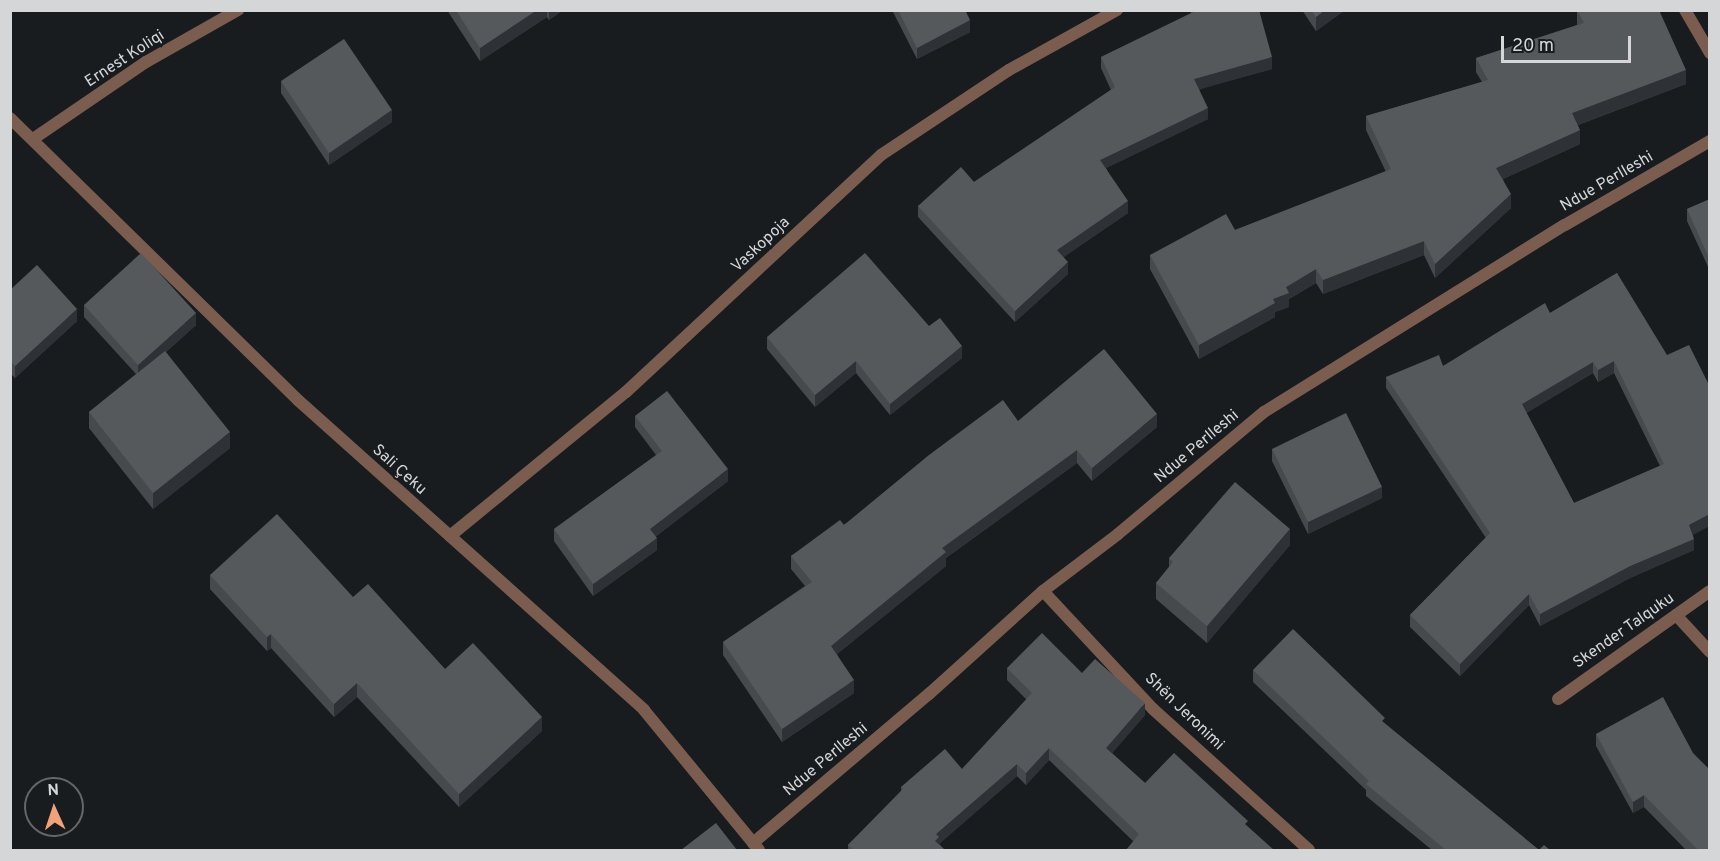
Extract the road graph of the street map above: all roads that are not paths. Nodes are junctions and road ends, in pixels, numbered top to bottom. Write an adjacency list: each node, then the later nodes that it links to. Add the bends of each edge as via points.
1 (238, 10): 6 (street, Ernest Koliqi, via 146,62)
2 (1117, 10): 8 (street, Vaskopoja, via 1009,70 881,155 626,392)
3 (1685, 10): 4 (street)
4 (1710, 53)
5 (10, 118): 6 (street, Sali Çeku)
6 (33, 140): 8 (street, Sali Çeku, via 299,401)
7 (1710, 141): 9 (street, Ndue Perlleshi, via 1565,225 1264,412)
8 (450, 536): 14 (street, Sali Çeku, via 644,710)
9 (1043, 591): 14 (street, Ndue Perlleshi); 15 (street, Shën Jeronimi, via 1154,709)
10 (1710, 591): 11 (street, Skender Talquku)
11 (1676, 615): 12 (street); 13 (street, Skender Talquku)
12 (1710, 652)
13 (1558, 699)
14 (756, 847)
15 (1309, 850)

